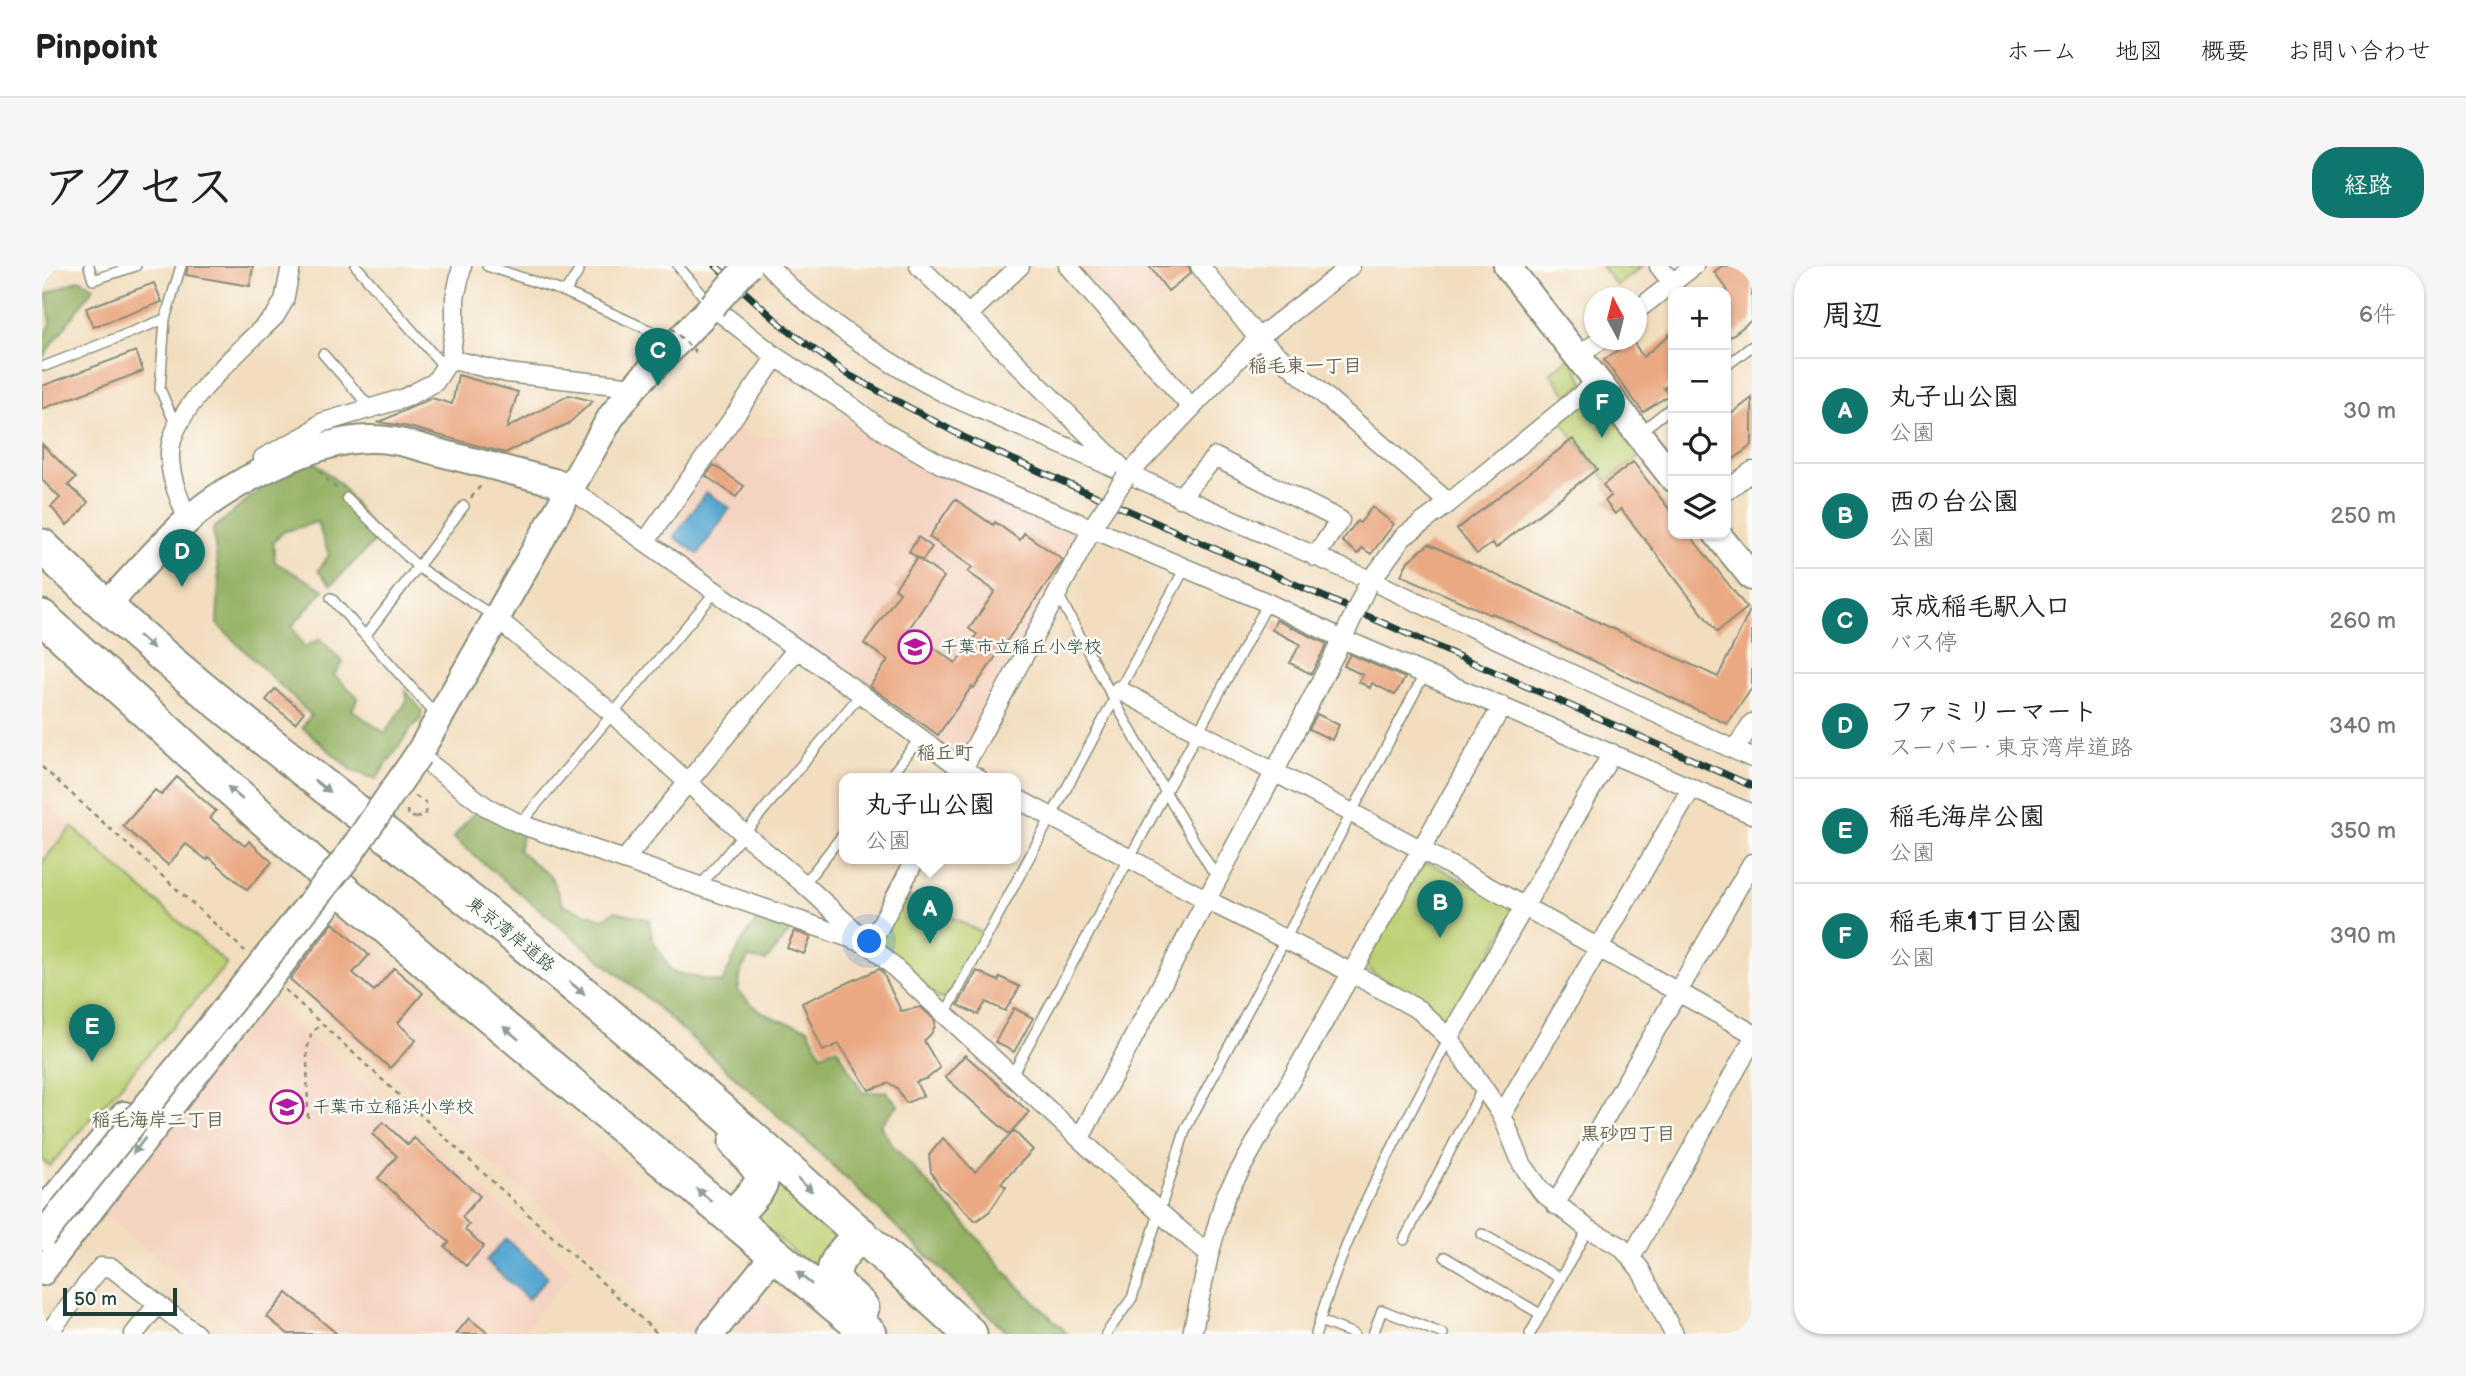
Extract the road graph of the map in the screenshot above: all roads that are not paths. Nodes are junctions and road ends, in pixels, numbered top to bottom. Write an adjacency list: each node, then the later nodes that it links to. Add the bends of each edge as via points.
1 (89, 266): 2 (lane, via 93,280)
2 (136, 266)
3 (181, 266): 27 (lane)
4 (291, 266): 44 (street, via 284,301 275,316 197,396)
5 (356, 266): 21 (lane)
6 (371, 266): 21 (lane)
7 (462, 266): 36 (street)
8 (487, 266): 23 (lane)
9 (678, 266): 25 (lane)
10 (748, 266): 25 (street, bridge)
11 (769, 266): 47 (street, via 850,335 906,373)
12 (919, 266): 26 (street)
13 (1020, 266): 26 (street)
14 (1068, 266): 40 (street)
15 (1200, 266): 28 (street)
16 (1351, 266): 28 (street)
17 (1507, 266): 33 (street)
18 (1659, 266): 22 (street)
19 (1694, 266): 22 (street)
20 (579, 271): 23 (lane)
21 (369, 279): 36 (lane)
22 (1672, 284): 24 (street)
23 (565, 292): 29 (lane)
24 (1647, 303)
25 (712, 306): 29 (street); 34 (street)
26 (968, 315): 47 (street)
27 (165, 319): 37 (lane); 44 (lane, via 160,389 173,419)
28 (1258, 338): 40 (street); 53 (street)
29 (680, 341): 39 (street)
30 (1752, 346): 35 (lane)
31 (1586, 350): 33 (street)
32 (323, 354): 41 (lane)
33 (1578, 356): 38 (street)
34 (776, 357): 56 (street, via 886,433 942,465); 58 (street)
35 (1731, 362)
36 (448, 363): 39 (street); 41 (street, via 435,382 405,398)
37 (46, 366)
38 (1598, 381): 43 (street); 53 (street)
39 (634, 387): 50 (street, via 611,417)
40 (1191, 407): 47 (street)
41 (371, 408): 46 (street, via 321,423 263,458)
42 (1668, 410): 43 (lane)
43 (1638, 433): 48 (street)
44 (173, 434): 55 (street, via 173,480)
45 (1752, 471): 49 (street)
46 (256, 475): 50 (street, via 333,442 376,439); 55 (street)
47 (1126, 476): 52 (street); 56 (street, bridge)
48 (1671, 476)
49 (1731, 487)
50 (572, 490): 58 (street); 71 (street)
51 (346, 498): 61 (lane)
52 (1179, 498): 60 (street); 60 (street, via 1215,457 1340,520)
53 (1449, 503): 64 (street, via 1404,537)
54 (464, 506): 61 (lane)
55 (188, 520): 69 (street)
56 (1094, 524): 62 (street); 66 (street)
57 (1721, 539): 63 (street)
58 (646, 541): 65 (street)
59 (42, 546): 69 (highway, 東京湾岸道路)
60 (1315, 557): 64 (street)
61 (419, 568): 71 (lane); 72 (lane)
62 (1185, 568): 68 (street); 77 (lane)
63 (1752, 577)
64 (1368, 583): 73 (street, bridge); 84 (street)
65 (716, 592): 74 (street); 79 (lane)
66 (1058, 593): 77 (lane); 90 (street)
67 (331, 598): 72 (lane)
68 (1268, 603): 73 (street); 82 (lane)
69 (106, 606): 125 (highway, 東京湾岸道路, one-way to 125, via 232,715 507,931)
70 (42, 617): 108 (highway, one-way to 70)
71 (496, 618): 79 (street); 80 (street)
72 (365, 636): 80 (lane)
73 (1345, 636): 75 (street); 91 (street)
74 (797, 649): 76 (street); 92 (street)
75 (1425, 673): 78 (street); 96 (lane)
76 (861, 694): 83 (street); 100 (lane)
77 (1116, 696): 82 (street); 94 (lane); 98 (lane)
78 (1502, 706): 85 (street); 102 (street)
79 (613, 714): 92 (street); 99 (lane)
80 (438, 717): 86 (street)
81 (1752, 723): 84 (street)
82 (1197, 732): 91 (street); 94 (lane)
83 (920, 738): 88 (lane); 89 (street)
84 (1735, 750): 87 (street)
85 (1612, 753): 93 (street); 112 (street)
86 (418, 755): 99 (street, via 485,806); 135 (street, bridge, via 346,859)
87 (1752, 758)
88 (893, 773)
89 (964, 773)
90 (967, 773)
91 (1274, 773): 96 (street); 107 (street)
92 (688, 781): 100 (street); 104 (street)
93 (1691, 789): 97 (street); 115 (street)
94 (1164, 793): 103 (lane); 107 (lane)
95 (1021, 801): 98 (street)
96 (1350, 813): 102 (street); 113 (lane)
97 (1752, 814)
98 (1053, 817): 103 (street); 119 (lane)
99 (520, 824): 104 (street)
100 (743, 833): 109 (street); 110 (lane)
101 (839, 839): 109 (lane)
102 (1422, 850): 112 (street); 117 (street)
103 (1130, 857): 111 (street); 123 (lane)
104 (625, 859): 110 (street)
105 (1752, 863): 118 (street)
106 (913, 864): 114 (street)
107 (1218, 879): 111 (street)
108 (331, 880): 116 (street); 131 (highway, one-way to 108)
109 (804, 884): 114 (street)
110 (700, 886): 114 (street)
111 (1207, 900): 113 (street); 127 (street)
112 (1525, 907): 115 (street); 121 (street)
113 (1286, 938): 117 (street); 129 (lane, via 1186,1128)
114 (870, 945): 119 (street)
115 (1599, 949): 118 (street); 126 (street)
116 (262, 967): 130 (street); 141 (street, one-way to 141)
117 (1352, 973): 121 (street, via 1419,1010); 138 (street, via 1225,1197)
118 (1679, 992): 120 (street); 128 (street)
119 (945, 1014): 123 (street)
120 (1752, 1032)
121 (1448, 1038): 124 (street); 145 (lane, via 1336,1269)
122 (1752, 1041): 140 (street)
123 (1012, 1075): 127 (street)
124 (1483, 1087): 126 (street); 136 (lane)
125 (696, 1090): 131 (highway, via 762,1173 761,1184); 133 (highway, 東京湾岸道路, one-way to 133)
126 (1502, 1115): 128 (street, via 1522,1164)
127 (1080, 1138): 129 (street)
128 (1555, 1205): 132 (street)
129 (1159, 1212): 138 (street); 153 (lane, via 1132,1298)
130 (42, 1213)
131 (732, 1218): 137 (highway)
132 (1588, 1228): 140 (street, via 1620,1246); 142 (lane)
133 (861, 1234): 151 (highway, via 842,1255 834,1274); 152 (highway, 東京湾岸道路)
134 (1482, 1234): 142 (lane)
135 (42, 1236)
136 (1404, 1240)
137 (775, 1254): 149 (street); 150 (highway, one-way to 137)
138 (1209, 1255): 154 (street)
139 (1445, 1257): 144 (lane)
140 (1631, 1258): 160 (street)
141 (42, 1272)
142 (1560, 1278): 144 (lane)
143 (158, 1304): 146 (street, via 112,1268 101,1267); 147 (street); 148 (street)
144 (1540, 1314): 159 (lane)
145 (1320, 1321): 155 (lane); 156 (lane)
146 (47, 1334)
147 (134, 1334)
148 (196, 1334)
149 (711, 1334)
150 (870, 1334)
151 (884, 1334)
152 (970, 1334)
153 (1106, 1334)
154 (1192, 1334)
155 (1317, 1334)
156 (1354, 1334)
157 (1373, 1334): 158 (lane, via 1382,1310)
158 (1443, 1334)
159 (1530, 1334)
160 (1674, 1334)

